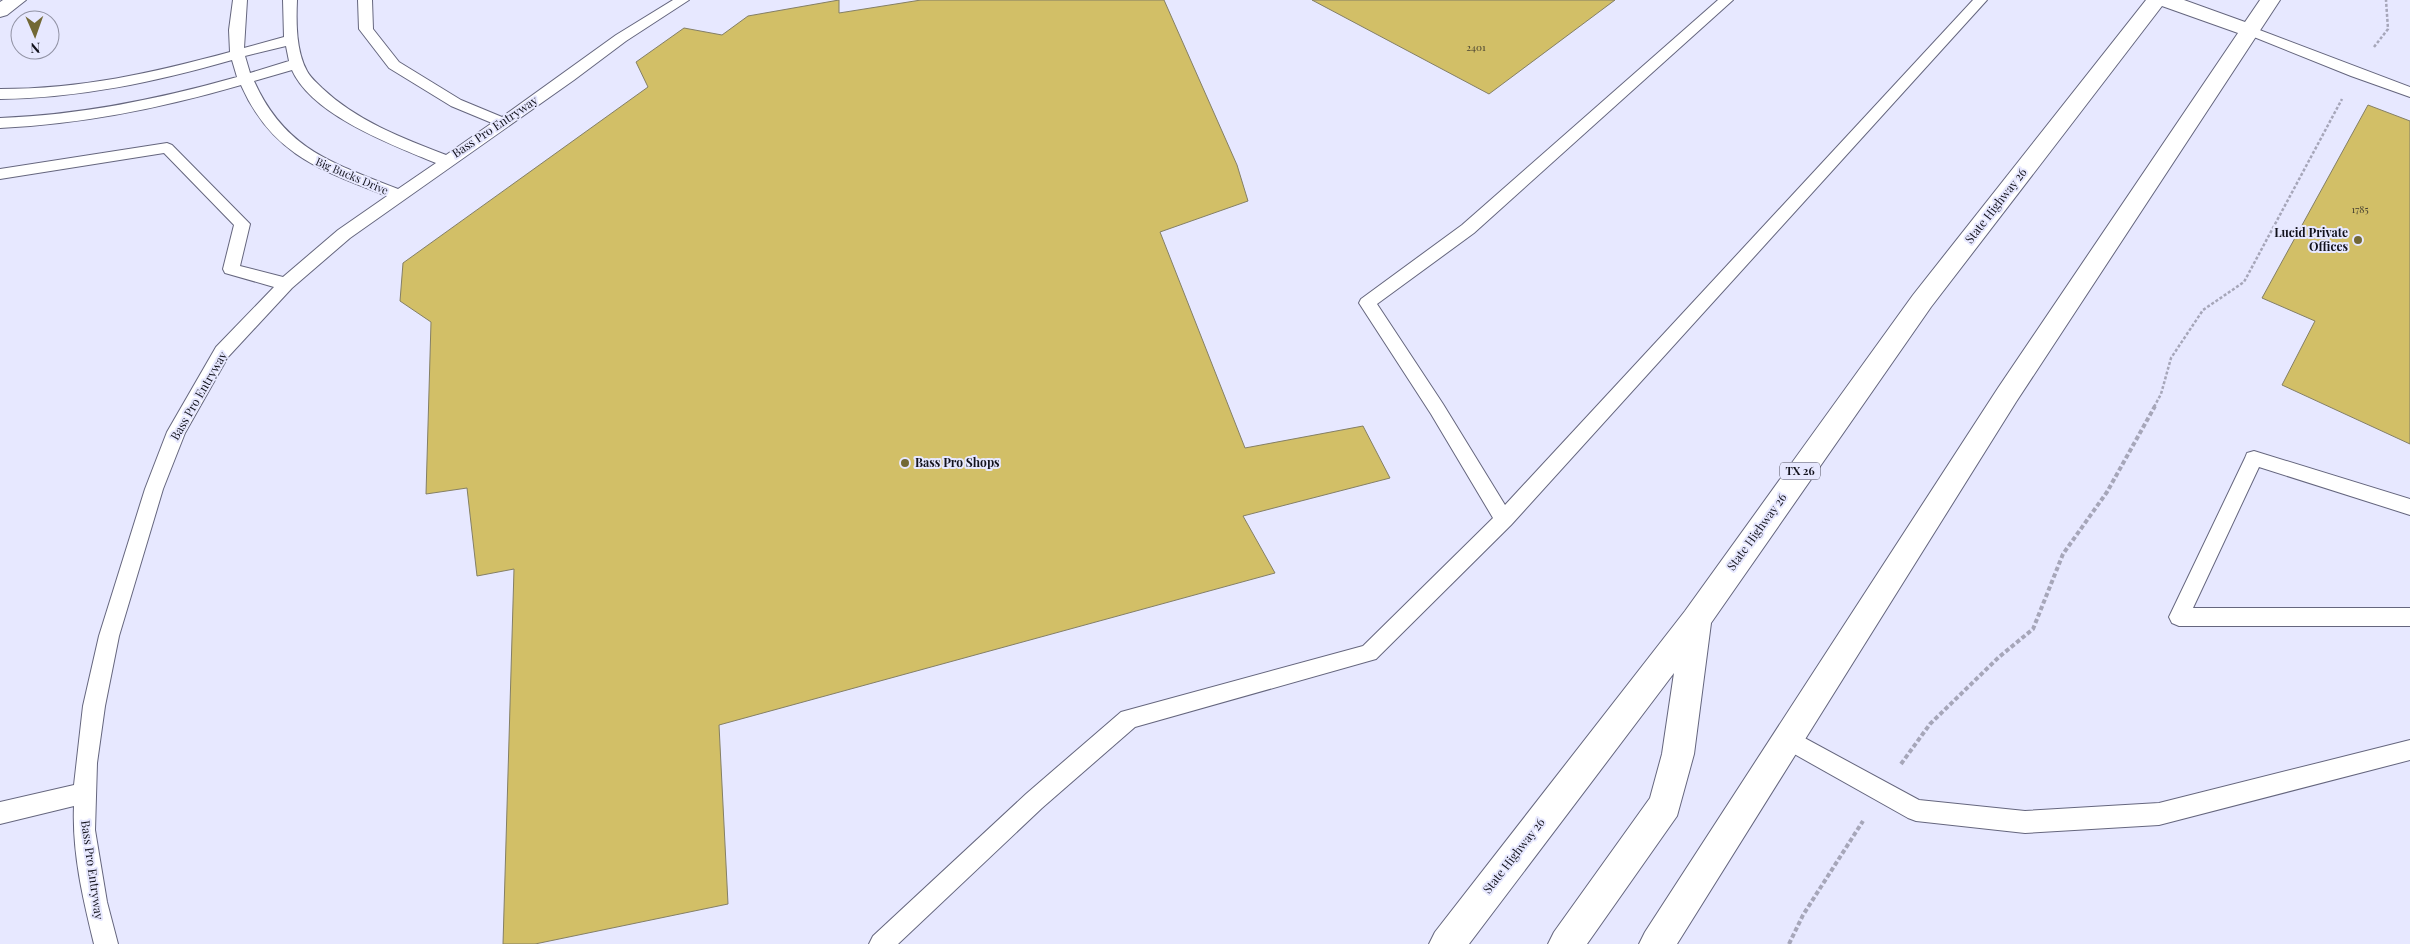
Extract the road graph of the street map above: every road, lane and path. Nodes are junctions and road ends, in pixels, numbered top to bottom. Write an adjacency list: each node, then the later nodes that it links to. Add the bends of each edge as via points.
1 (16, 0): 12 (main road)
2 (240, 0): 16 (lane, Big Bucks Drive)
3 (290, 0): 14 (lane)
4 (365, 0): 22 (lane, via 366,29 394,65 456,103)
5 (682, 0): 22 (lane, Bass Pro Entryway, via 621,38)
6 (1726, 0): 29 (lane, via 1468,229 1367,303)
7 (1980, 0): 29 (lane)
8 (2156, 0): 31 (main road, State Highway 26 / TX 26, via 1922,301)
9 (2165, 0): 13 (main road)
10 (2270, 0): 13 (main road)
11 (2386, 0): 15 (path, via 2388,29)
12 (0, 11)
13 (2250, 30): 19 (lane); 32 (main road, via 2007,395)
14 (292, 39): 16 (lane); 17 (lane)
15 (2371, 52)
16 (237, 53): 18 (lane, Big Bucks Drive); 20 (lane, via 136,82 48,95)
17 (298, 63): 18 (lane); 24 (lane, via 301,73 332,105 362,125)
18 (246, 79): 23 (lane, via 116,112); 26 (lane, Big Bucks Drive, via 269,118 310,158)
19 (2410, 92)
20 (0, 94)
21 (2344, 95): 34 (path, via 2244,282 2203,310 2170,358 2162,394 2107,492 2063,554 2032,629 1930,724)
22 (502, 122): 24 (lane, Bass Pro Entryway)
23 (0, 123)
24 (446, 161): 26 (lane, Bass Pro Entryway)
25 (0, 174): 27 (lane, via 167,148 242,224 231,269)
26 (398, 195): 27 (lane, Bass Pro Entryway, via 344,234)
27 (286, 284): 35 (lane, Bass Pro Entryway, via 222,352 176,432 133,555 104,652 86,763)
28 (2410, 507): 30 (lane, via 2254,458 2179,617)
29 (1504, 519): 38 (lane, via 1369,654 1128,719 1034,800)
30 (2410, 617)
31 (1696, 620): 39 (main road, State Highway 26 / TX 26); 40 (main road, via 1678,754 1665,805)
32 (1788, 739): 34 (lane); 41 (main road)
33 (2410, 750): 34 (lane, via 2159,814 2025,822 1916,810)
34 (1882, 791): 42 (path, via 1803,915)
35 (85, 793): 36 (lane); 37 (lane, Bass Pro Entryway, via 84,830 94,902)
36 (0, 813)
37 (106, 944)
38 (881, 944)
39 (1447, 944)
40 (1566, 944)
41 (1657, 944)
42 (1789, 944)

